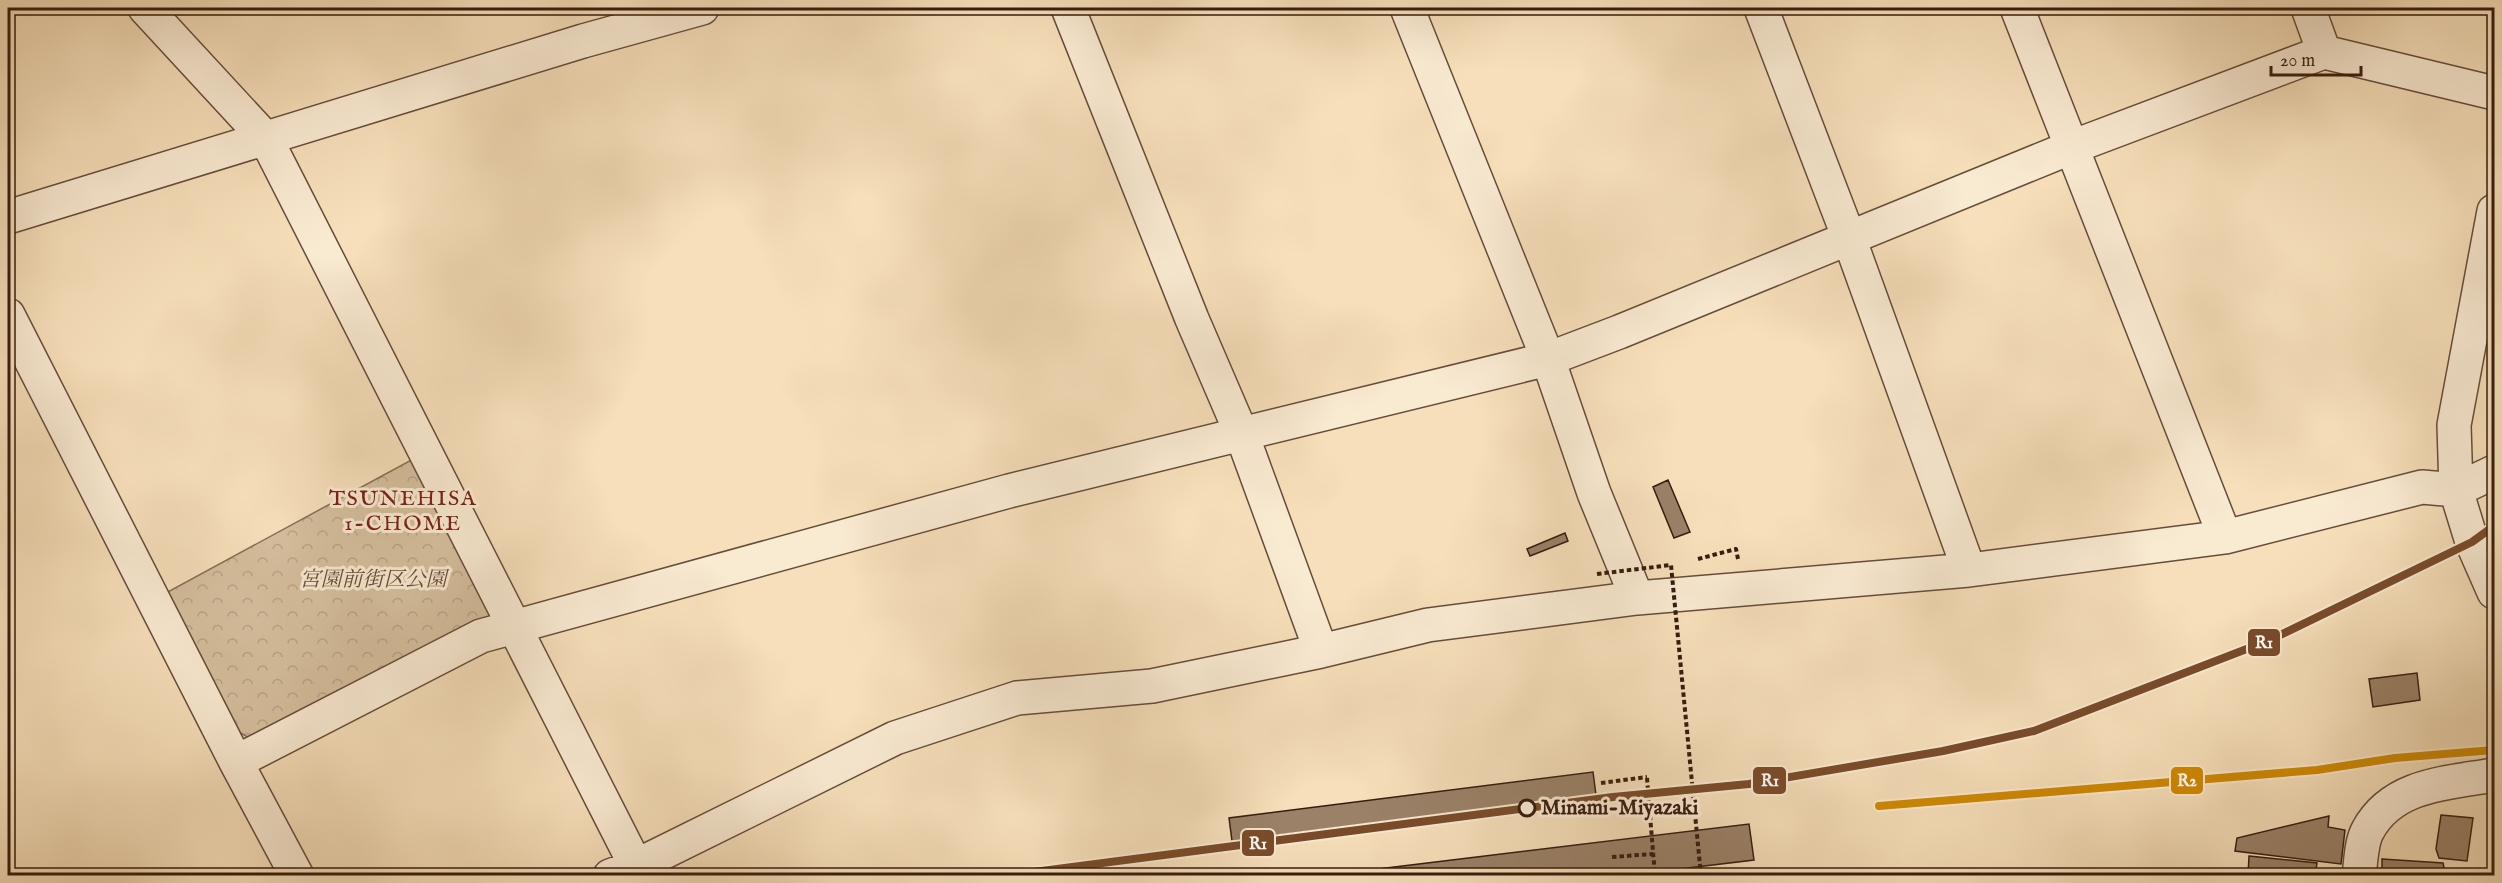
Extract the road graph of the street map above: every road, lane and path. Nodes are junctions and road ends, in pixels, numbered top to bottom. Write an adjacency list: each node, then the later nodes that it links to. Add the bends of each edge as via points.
1 (145, 8): 10 (street)
2 (702, 8): 10 (street)
3 (1068, 8): 17 (street)
4 (1407, 8): 16 (street)
5 (1761, 8): 14 (street)
6 (2017, 8): 11 (street)
7 (2308, 8): 8 (street)
8 (2324, 52): 9 (street); 11 (street)
9 (2494, 93)
10 (266, 139): 13 (street); 29 (street)
11 (2072, 147): 14 (street); 20 (street)
12 (2494, 211): 19 (street, via 2454,425)
13 (8, 217)
14 (1849, 238): 16 (street); 25 (street)
15 (8, 315): 31 (street)
16 (1548, 359): 17 (street); 28 (street, via 1594,493)
17 (1242, 435): 29 (street, via 1009,491); 30 (street)
18 (2494, 472): 19 (street)
19 (2457, 490): 20 (street, via 2422,487); 27 (street, via 2472,542)
20 (2225, 537): 25 (street)
21 (1736, 549): 22 (path)
22 (1693, 560)
23 (1682, 563): 24 (path)
24 (1671, 566): 26 (path, bridge); 39 (path, bridge)
25 (1969, 570): 28 (street)
26 (1597, 574)
27 (2494, 592)
28 (1637, 598): 30 (street, via 1428,625)
29 (513, 626): 31 (street, via 481,636); 36 (street)
30 (1322, 651): 36 (street, via 1152,686 1017,698 895,738)
31 (236, 762): 37 (street)
32 (2494, 775): 40 (street, via 2420,788 2389,803 2367,831)
33 (1601, 783): 34 (path, via 1647,778)
34 (1653, 854): 35 (path); 38 (path)
35 (1612, 857)
36 (623, 871)
37 (297, 876)
38 (1655, 876)
39 (1701, 876)
40 (2359, 876)

